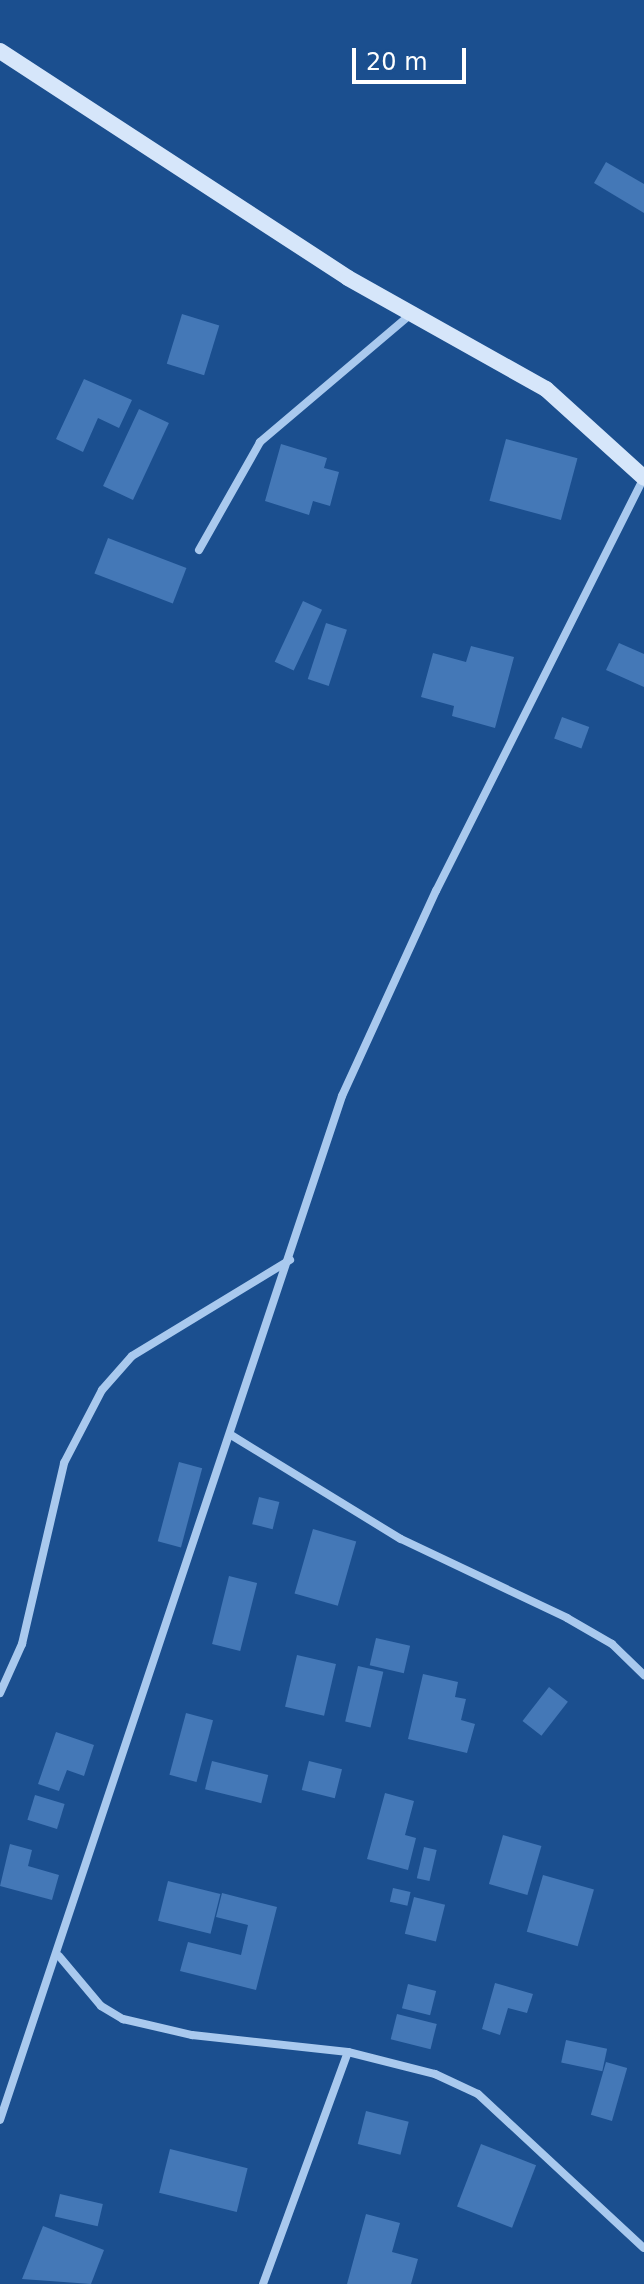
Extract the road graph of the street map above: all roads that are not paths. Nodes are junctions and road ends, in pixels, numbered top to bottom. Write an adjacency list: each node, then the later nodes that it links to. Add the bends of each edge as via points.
1 (0, 51): 2 (street)
2 (411, 314): 3 (street, via 546,389); 4 (street, via 260,442)
3 (644, 478): 5 (street, via 376,1019 342,1096)
4 (199, 550)
5 (290, 1260): 6 (street); 8 (street, via 132,1356 102,1390 64,1463 22,1644)
6 (231, 1435): 7 (street, via 401,1539 601,1638); 9 (street)
7 (644, 1675)
8 (0, 1693)
9 (59, 1956): 10 (street, via 101,2006 123,2019 192,2035); 11 (street)
10 (348, 2052): 12 (street, via 435,2074 478,2094); 13 (street)
11 (0, 2120)
12 (644, 2248)
13 (263, 2284)

